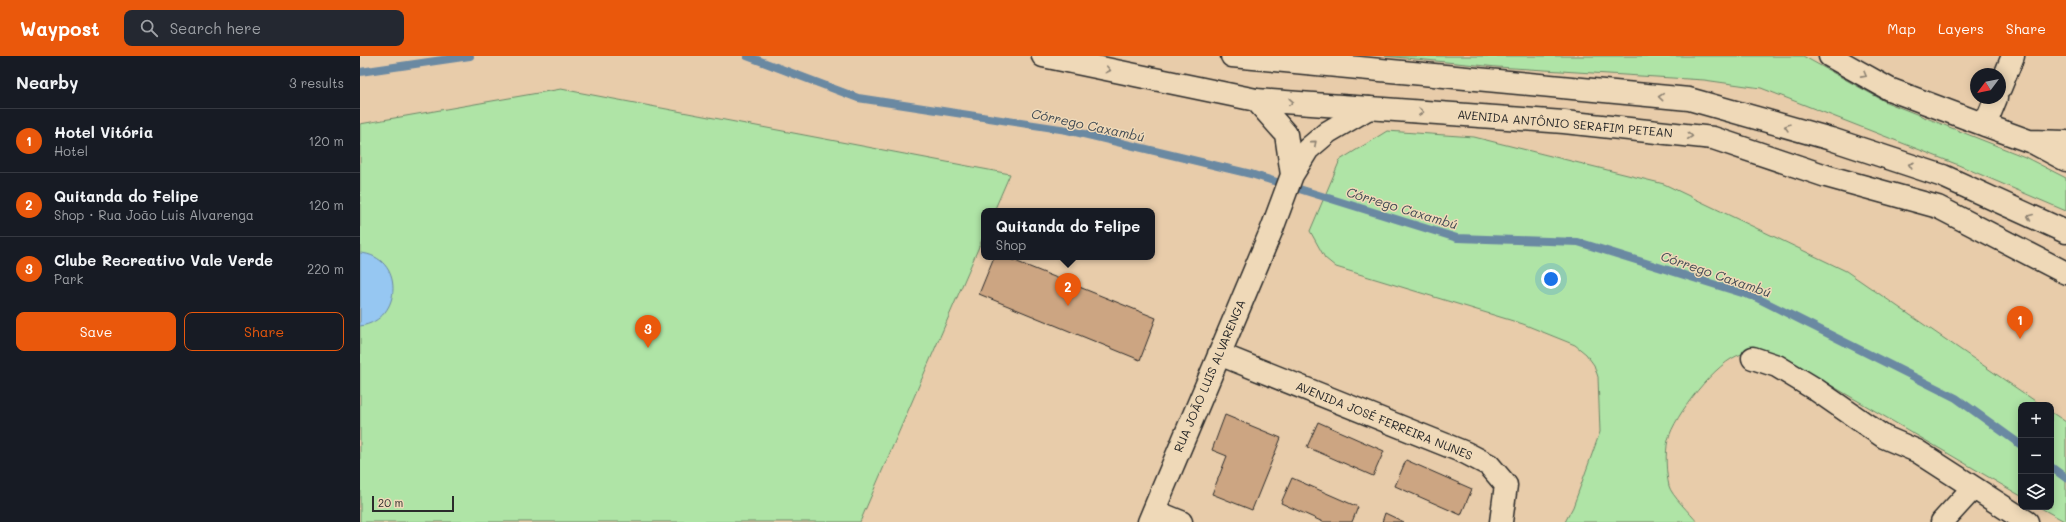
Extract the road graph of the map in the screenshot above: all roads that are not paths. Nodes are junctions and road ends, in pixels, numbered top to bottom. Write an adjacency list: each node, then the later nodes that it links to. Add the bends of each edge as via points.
1 (1042, 56): 6 (main road, AVENIDA ANTÔNIO SERAFIM PETEAN, one-way to 6)
2 (1232, 56): 14 (main road, one-way to 2, via 1943,176 1831,139 1689,99)
3 (1830, 56): 9 (main road, one-way to 9, via 1889,89)
4 (2013, 56): 5 (main road)
5 (2006, 73)
6 (1256, 100): 8 (main road, AVENIDA ANTÔNIO SERAFIM PETEAN, one-way to 8); 13 (main road, via 1286,134)
7 (1994, 104): 9 (main road)
8 (1369, 108): 13 (main road, RUA JOÃO LUIS ALVARENGA, one-way to 8, via 1308,149 1328,132); 15 (main road, AVENIDA ANTÔNIO SERAFIM PETEAN, one-way to 15, via 1564,122 1713,138 1826,176 1938,207)
9 (1985, 125): 10 (main road)
10 (2029, 141): 11 (main road); 12 (main road)
11 (2066, 142)
12 (2066, 160)
13 (1291, 178): 16 (main road, RUA JOÃO LUIS ALVARENGA)
14 (2066, 232)
15 (2066, 272)
16 (1219, 354): 19 (main road, RUA JOÃO LUIS ALVARENGA); 21 (main road, AVENIDA JOSÉ FERREIRA NUNES, via 1466,453 1489,465 1506,485)
17 (1753, 358): 18 (main road, via 1778,366 1884,437 1917,451)
18 (1973, 488): 22 (main road); 23 (main road)
19 (1151, 516): 20 (main road)
20 (1181, 522)
21 (1501, 522)
22 (1942, 522)
23 (2027, 522)

